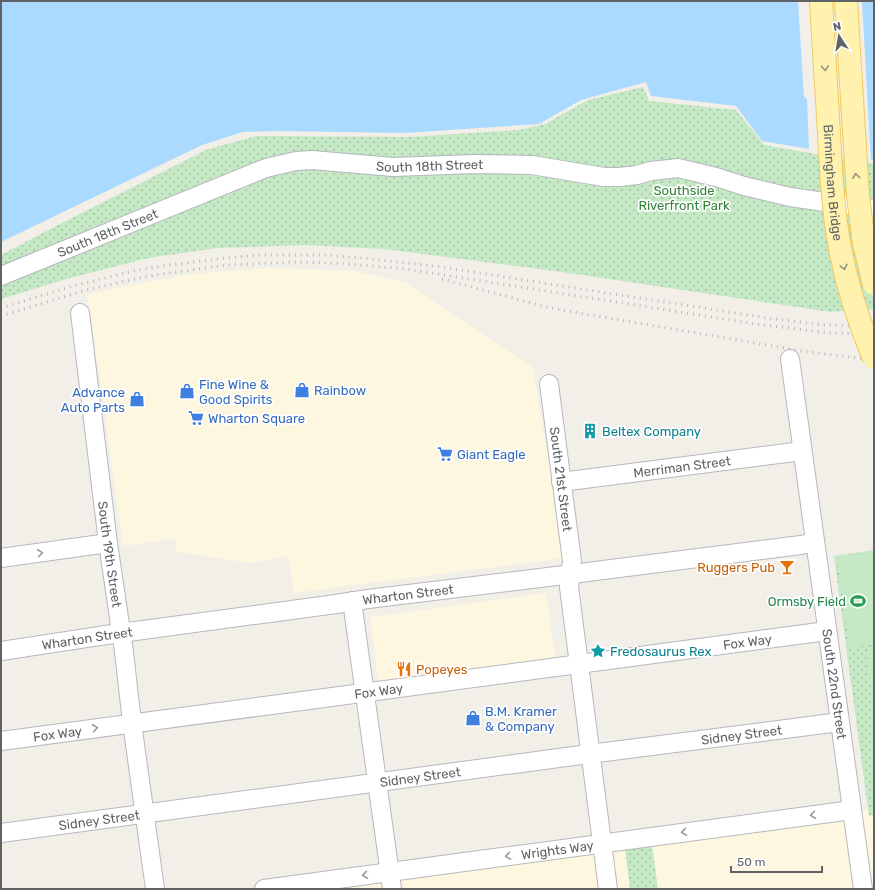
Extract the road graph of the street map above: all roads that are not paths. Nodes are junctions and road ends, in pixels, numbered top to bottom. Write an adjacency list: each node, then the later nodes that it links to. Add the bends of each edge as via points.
1 (821, 1): 7 (main road, Birmingham Bridge, one-way to 7, bridge, via 836,223 853,300)
2 (846, 1): 5 (main road, Birmingham Bridge, one-way to 2, bridge, via 864,243 858,196)
3 (874, 209): 4 (street, South 18th Street, via 790,197 678,168 604,177 532,165 393,167 304,160 266,168)
4 (1, 276)
5 (874, 284)
6 (80, 313): 13 (street, South 19th Street)
7 (874, 358)
8 (790, 359): 10 (street, South 22nd Street)
9 (549, 384): 11 (street, South 21st Street)
10 (802, 451): 11 (street, Merriman Street); 12 (street, South 22nd Street)
11 (562, 482): 15 (street, South 21st Street, via 572,561)
12 (815, 542): 15 (street, Wharton Street); 17 (street, South 22nd Street)
13 (108, 543): 14 (street, one-way to 13); 18 (street, South 19th Street)
14 (1, 558)
15 (570, 574): 16 (street, Wharton Street); 20 (street, South 21st Street, via 569,587)
16 (352, 602): 18 (street, Wharton Street); 21 (street)
17 (827, 631): 20 (street, Fox Way); 22 (street, South 22nd Street)
18 (121, 633): 19 (street, Wharton Street); 23 (street, South 19th Street)
19 (1, 650)
20 (579, 663): 21 (street, Fox Way); 25 (street, South 21st Street)
21 (365, 692): 23 (street, Fox Way); 26 (street)
22 (840, 722): 25 (street, Sidney Street); 27 (street, South 22nd Street)
23 (132, 723): 24 (street, Fox Way, one-way to 23); 28 (street, South 19th Street)
24 (1, 740)
25 (591, 754): 26 (street, Sidney Street); 30 (street, South 21st Street)
26 (378, 782): 28 (street, Sidney Street); 31 (street)
27 (852, 810): 30 (street, Wrights Way, one-way to 30); 36 (street, South 22nd Street)
28 (144, 814): 29 (street, Sidney Street); 32 (street, South 19th Street)
29 (1, 833)
30 (602, 843): 31 (street, Wrights Way, one-way to 31); 35 (street, South 21st Street)
31 (390, 871): 33 (street, Wrights Way, one-way to 33); 34 (street)
32 (155, 889)
33 (264, 889)
34 (392, 889)
35 (608, 889)
36 (863, 889)

